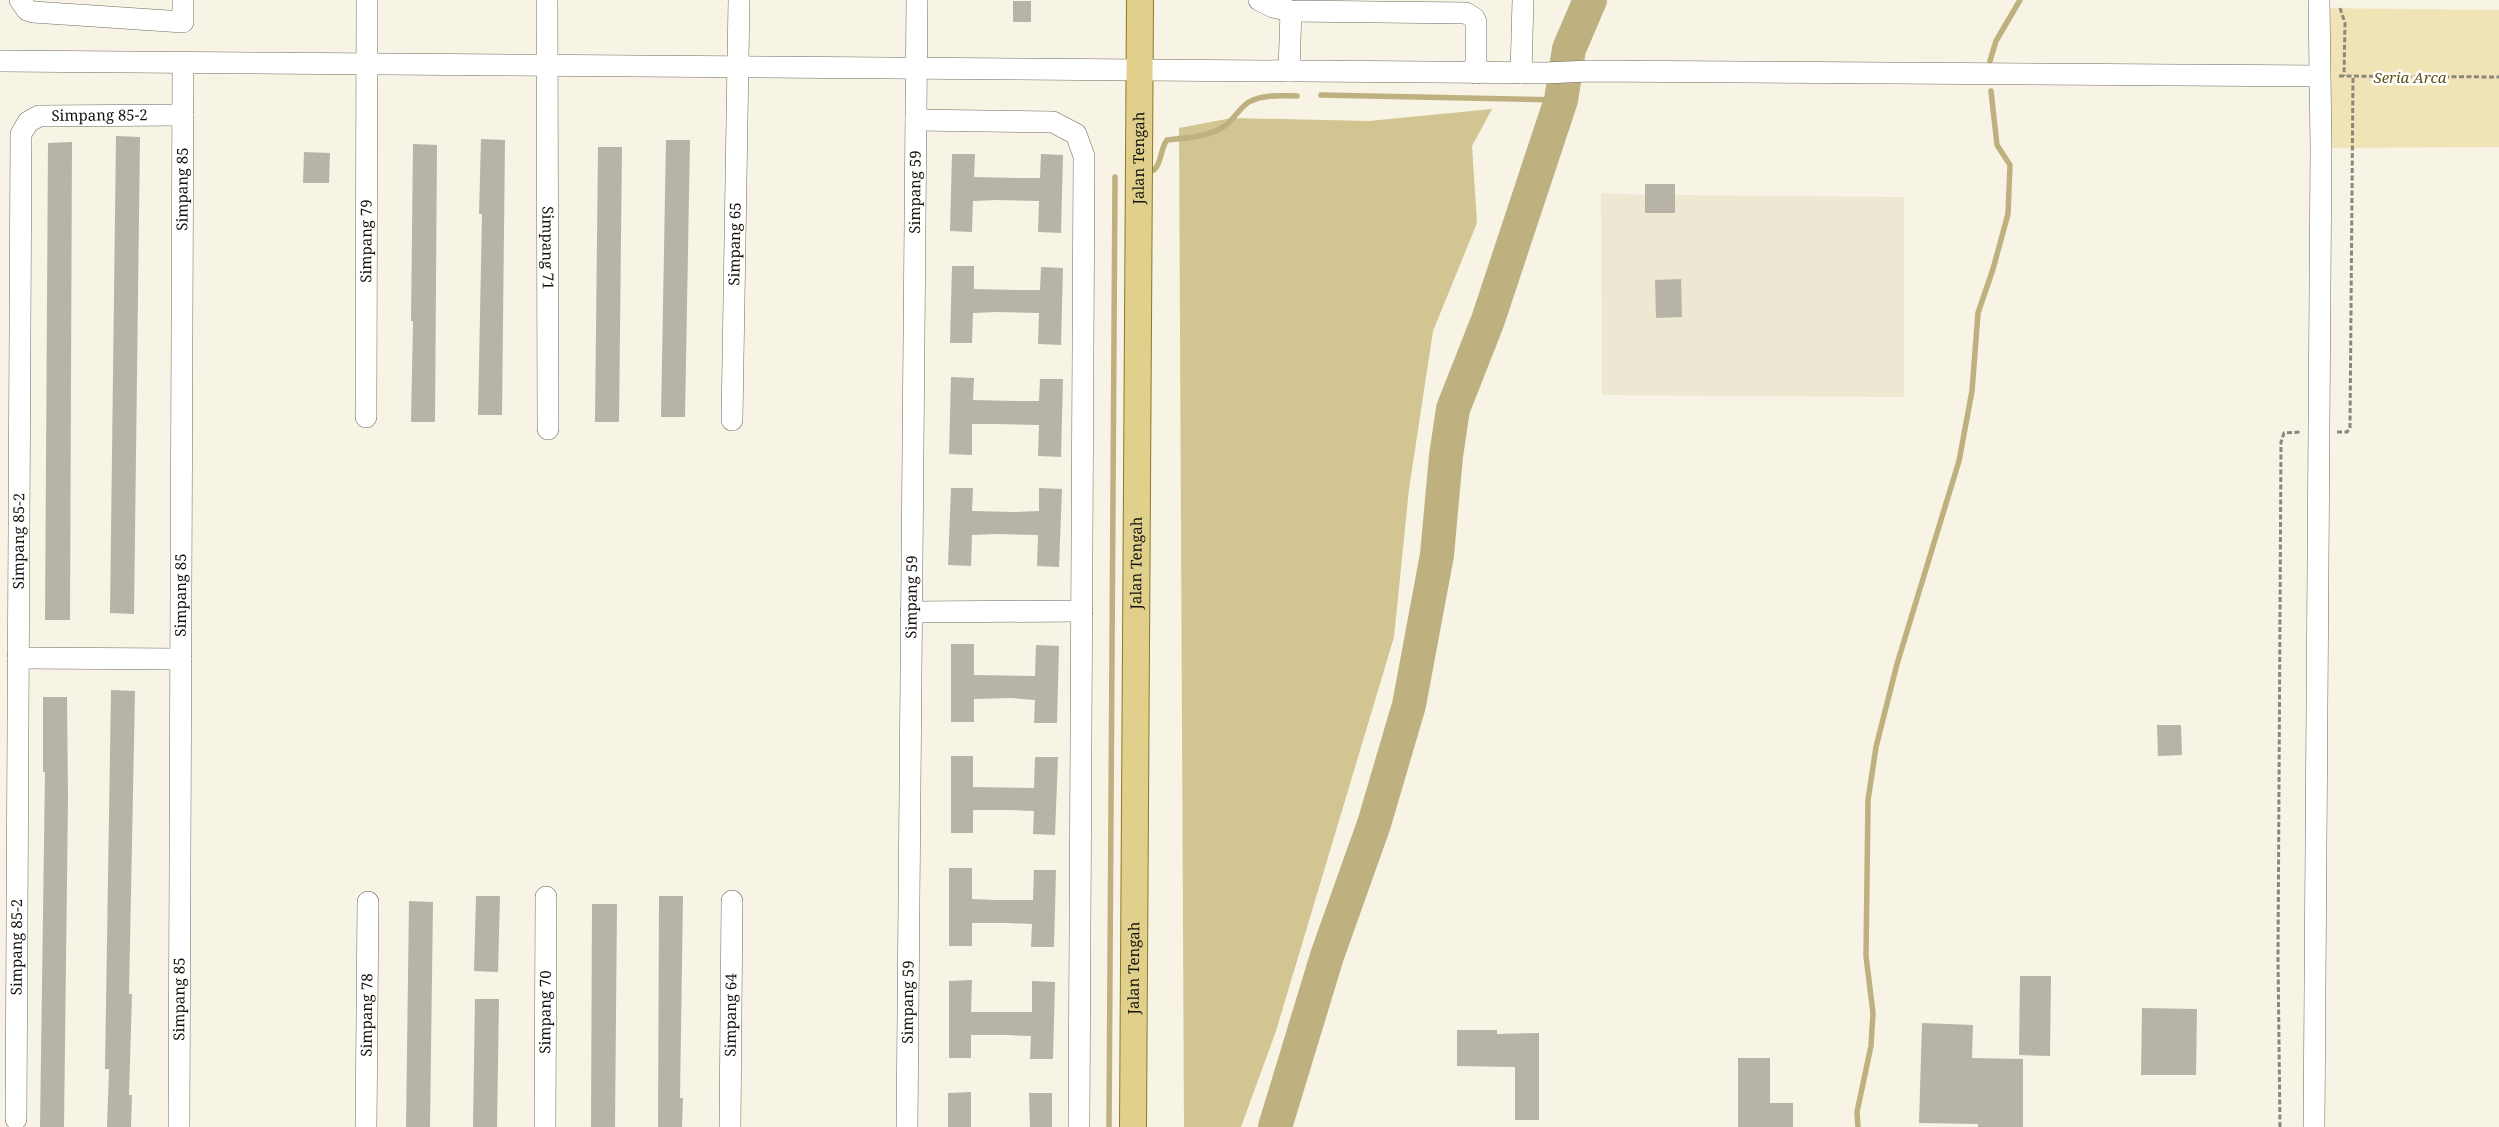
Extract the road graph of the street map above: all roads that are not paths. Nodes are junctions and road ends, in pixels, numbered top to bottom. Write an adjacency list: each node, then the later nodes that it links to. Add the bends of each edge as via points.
1 (20, 0): 2 (street, via 27,10 33,12 183,22)
2 (183, 0)
3 (367, 0): 14 (street)
4 (547, 0): 15 (street)
5 (739, 0): 16 (street)
6 (917, 0): 17 (street, Simpang 59)
7 (1140, 0): 18 (main road, Jalan Tengah)
8 (1259, 0): 11 (street)
9 (1523, 0): 21 (street)
10 (2329, 0): 22 (street)
11 (1291, 11): 19 (street); 20 (street, via 1466,13 1476,22)
12 (0, 61): 13 (street)
13 (183, 62): 14 (street); 23 (street, Simpang 85)
14 (366, 64): 15 (street); 25 (street, Simpang 79)
15 (547, 65): 16 (street); 27 (street, Simpang 71)
16 (738, 66): 17 (street); 26 (street, Simpang 65)
17 (916, 68): 18 (street); 24 (street, Simpang 59)
18 (1140, 69): 19 (street); 42 (main road, Jalan Tengah)
19 (1289, 71): 20 (street)
20 (1476, 73): 21 (street)
21 (1521, 73): 22 (street)
22 (2319, 76): 43 (street)
23 (183, 115): 30 (street, Simpang 85-2, via 39,116 28,122 21,134); 31 (street, Simpang 85)
24 (916, 120): 28 (street, via 1053,122 1076,134 1084,156); 29 (street, Simpang 59)
25 (366, 417)
26 (732, 420)
27 (548, 429)
28 (1082, 611): 29 (street); 36 (street)
29 (911, 612): 41 (street, Simpang 59)
30 (18, 658): 31 (street); 35 (street, Simpang 85-2)
31 (181, 659): 37 (street, Simpang 85)
32 (546, 897): 39 (street, Simpang 70)
33 (732, 901): 40 (street, Simpang 64)
34 (368, 902): 38 (street, Simpang 78)
35 (16, 1119)
36 (1079, 1122)
37 (179, 1127)
38 (366, 1127)
39 (546, 1127)
40 (730, 1127)
41 (907, 1127)
42 (1133, 1127)
43 (2314, 1127)

